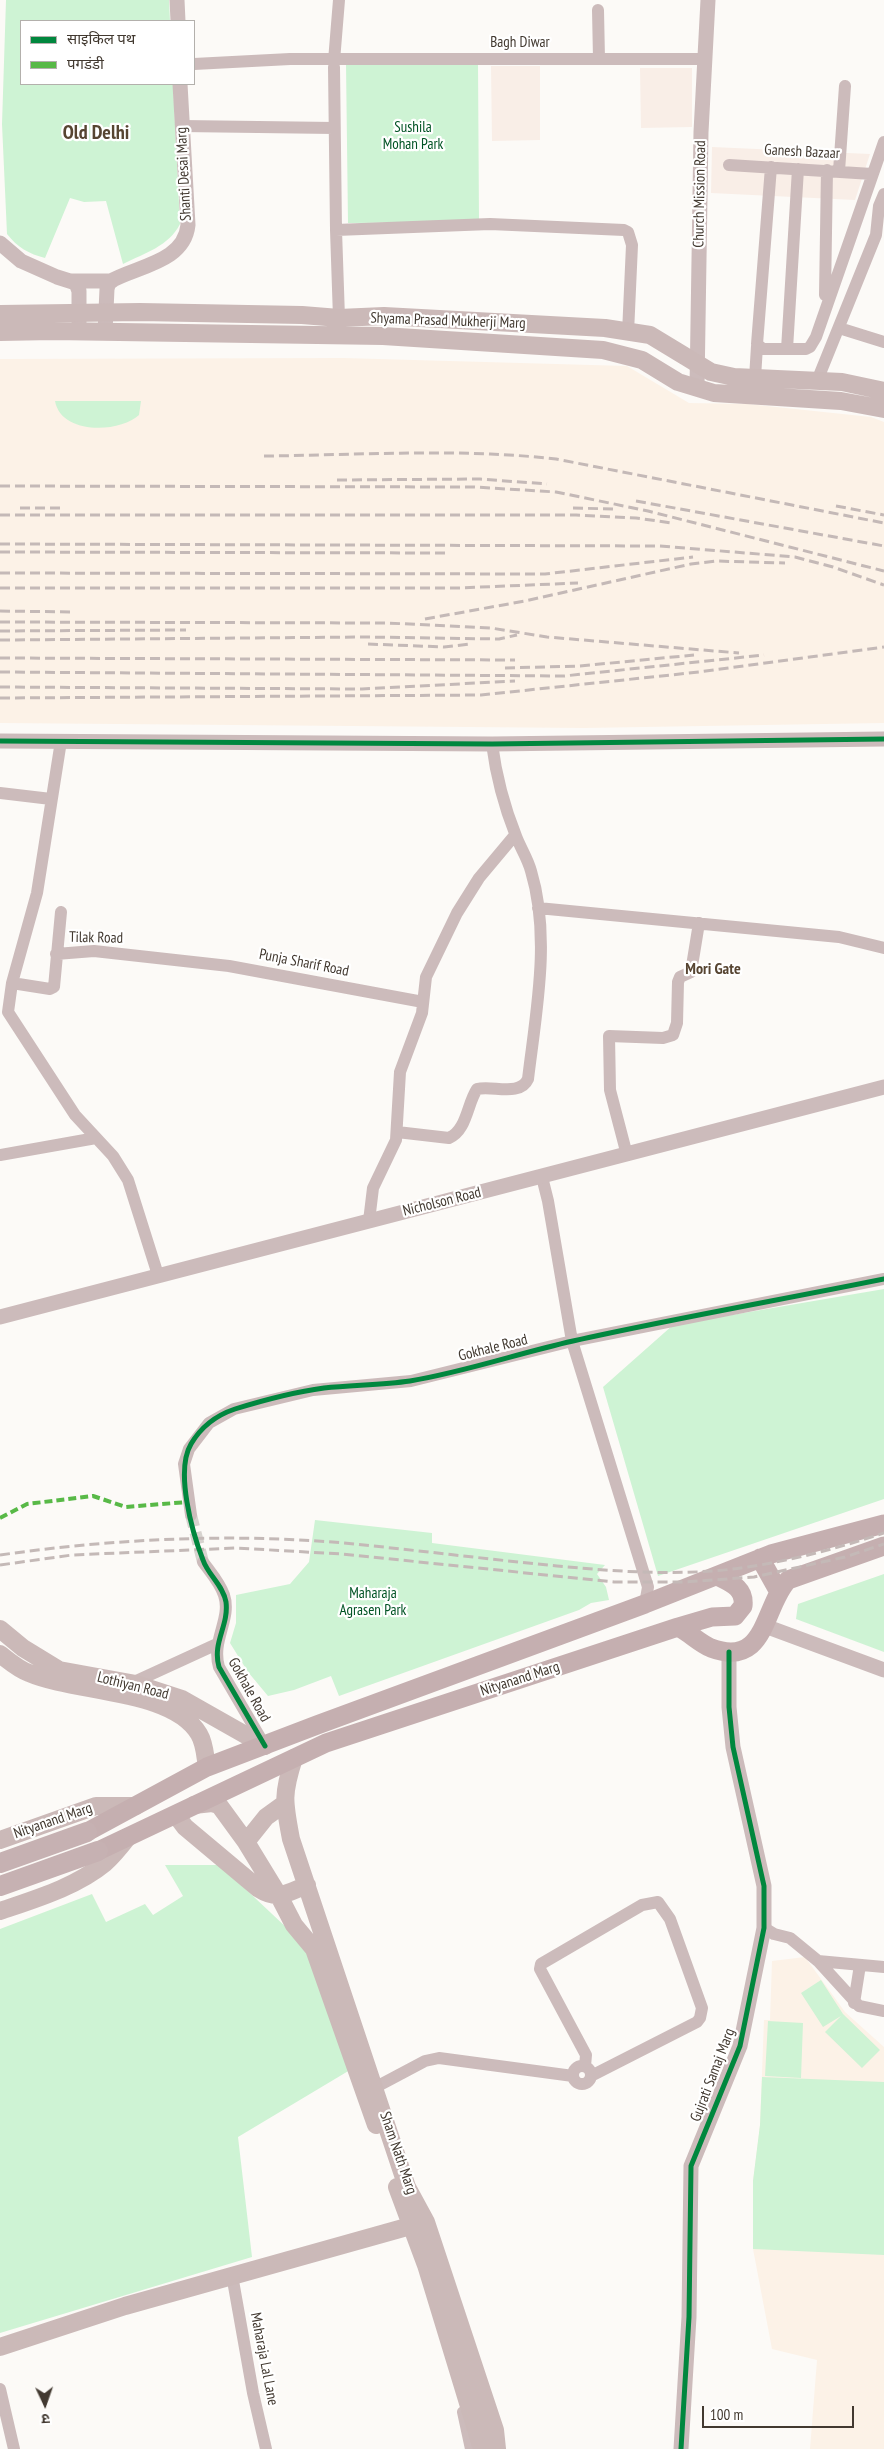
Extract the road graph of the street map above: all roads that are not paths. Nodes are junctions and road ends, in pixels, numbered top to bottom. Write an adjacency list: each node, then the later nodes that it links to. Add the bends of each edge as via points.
1 (177, 0): 5 (street)
2 (340, 0): 9 (street)
3 (708, 0): 7 (street, Church Mission Road)
4 (598, 10): 6 (street)
5 (178, 20)
6 (599, 59): 7 (street, Bagh Diwar); 9 (street, Bagh Diwar)
7 (706, 59): 38 (street, Church Mission Road, via 701,132)
8 (195, 64): 9 (street, Bagh Diwar, via 290,60)
9 (334, 64): 13 (street)
10 (180, 85): 12 (street, Shanti Desai Marg)
11 (845, 86): 18 (street)
12 (182, 126): 13 (street); 24 (street, Shanti Desai Marg, via 188,225 185,237 178,247 156,263)
13 (334, 128): 21 (street)
14 (884, 142): 19 (street)
15 (730, 164): 16 (street, Ganesh Bazaar)
16 (771, 167): 17 (street, Ganesh Bazaar); 36 (street)
17 (798, 168): 18 (street, Ganesh Bazaar); 37 (street)
18 (833, 170): 19 (street, Ganesh Bazaar); 25 (street)
19 (872, 174): 25 (street)
20 (884, 194): 30 (street, via 879,206 876,236)
21 (336, 230): 29 (street); 34 (street, via 490,224 624,230 628,232 632,245)
22 (0, 244): 23 (street, Shanti Desai Marg, via 22,260)
23 (72, 281): 24 (street, Shanti Desai Marg); 26 (street, via 79,289)
24 (112, 281): 27 (street, via 107,287)
25 (825, 306): 37 (street, via 810,348)
26 (79, 312): 27 (main road, Shyama Prasad Mukherji Marg); 28 (main road, Shyama Prasad Mukherji Marg); 31 (street)
27 (106, 312): 29 (main road, Shyama Prasad Mukherji Marg); 33 (street)
28 (0, 314)
29 (339, 318): 34 (main road, Shyama Prasad Mukherji Marg, via 384,316 605,328)
30 (839, 328): 35 (street); 40 (street)
31 (79, 331): 32 (main road, Shyama Prasad Mukherji Marg); 33 (main road, Shyama Prasad Mukherji Marg)
32 (0, 332)
33 (105, 332): 41 (main road, Shyama Prasad Mukherji Marg, via 383,336 603,350 642,360 678,382)
34 (628, 333): 38 (main road, Shyama Prasad Mukherji Marg, via 650,335)
35 (884, 342)
36 (757, 346): 37 (street); 39 (street)
37 (787, 349)
38 (697, 362): 39 (main road, Shyama Prasad Mukherji Marg, via 710,372); 41 (street, Church Mission Road)
39 (754, 378): 40 (main road, Shyama Prasad Mukherji Marg)
40 (817, 380): 42 (main road, Shyama Prasad Mukherji Marg)
41 (697, 388): 43 (main road, Shyama Prasad Mukherji Marg, via 714,393 840,400)
42 (884, 391)
43 (884, 409)
44 (884, 739): 47 (street)
45 (0, 741): 46 (street)
46 (60, 741): 47 (street); 49 (street)
47 (492, 744): 50 (street, via 495,772)
48 (0, 793): 49 (street)
49 (51, 799): 57 (street, via 38,893)
50 (515, 835): 51 (street, via 531,870); 58 (street, via 479,878 457,913 426,977)
51 (538, 908): 53 (street); 61 (street, via 538,993 526,1083 514,1089 477,1089 460,1128 449,1138)
52 (61, 912): 55 (street, Tilak Road)
53 (699, 923): 54 (street, via 839,937); 64 (street, via 691,972 680,977 678,982 677,1023 672,1035 664,1038 609,1036 610,1090)
54 (884, 948)
55 (56, 954): 56 (street, Tilak Road, via 94,951); 57 (street, via 55,986 52,989)
56 (177, 962): 58 (street, Punja Sharif Road, via 230,966)
57 (12, 983): 59 (street)
58 (423, 1002): 61 (street, via 400,1072)
59 (4, 1012): 62 (street)
60 (884, 1088): 64 (street, Nicholson Road)
61 (397, 1132): 66 (street, via 373,1188)
62 (96, 1138): 63 (street); 67 (street, via 113,1156 128,1180)
63 (0, 1155)
64 (627, 1155): 65 (street, Nicholson Road)
65 (545, 1190): 66 (street, Nicholson Road); 70 (street)
66 (369, 1221): 67 (street, Nicholson Road)
67 (158, 1275): 69 (street, Nicholson Road)
68 (884, 1279): 70 (street, Gokhale Road)
69 (0, 1317)
70 (572, 1341): 71 (street, Gokhale Road, via 411,1380 314,1390 234,1409 209,1423 188,1449 184,1464); 79 (street, via 648,1587)
71 (191, 1515)
72 (884, 1524): 73 (main road, Nityanand Marg)
73 (860, 1531): 74 (main road); 75 (main road, Nityanand Marg)
74 (875, 1549): 78 (main road, via 788,1580)
75 (760, 1558): 77 (main road, Nityanand Marg); 78 (main road)
76 (203, 1562): 83 (street, Gokhale Road, via 218,1582 226,1604)
77 (717, 1576): 79 (main road, Nityanand Marg); 81 (main road, Nityanand Marg, via 739,1589 744,1601 741,1610 730,1618 712,1617)
78 (779, 1592): 80 (main road)
79 (645, 1604): 88 (main road, Nityanand Marg)
80 (766, 1626): 84 (main road, via 750,1646); 86 (street)
81 (678, 1627): 84 (main road, via 709,1647); 89 (main road, Nityanand Marg, via 326,1743)
82 (0, 1629): 87 (main road, Lothiyan Road, via 59,1670)
83 (217, 1644): 87 (street); 88 (street, Gokhale Road, via 219,1667)
84 (729, 1652): 104 (street, Gujrati Samaj Marg, via 733,1747 764,1886)
85 (0, 1654): 90 (main road, Lothiyan Road, via 30,1674 110,1694 134,1696 170,1709 198,1732)
86 (884, 1670)
87 (132, 1683): 88 (main road, Lothiyan Road, via 182,1698)
88 (265, 1746): 90 (main road, Nityanand Marg)
89 (294, 1758): 91 (main road, Sham Nath Marg, via 285,1784); 93 (main road, Nityanand Marg)
90 (207, 1767): 92 (main road, Nityanand Marg)
91 (284, 1804): 97 (main road, via 266,1817); 100 (main road, Sham Nath Marg)
92 (136, 1806): 94 (main road, Nityanand Marg); 96 (main road, Nityanand Marg, via 96,1806)
93 (184, 1810): 95 (main road, Nityanand Marg); 97 (main road, Sham Nath Marg, via 212,1803 219,1805); 102 (main road, via 185,1827 259,1889 270,1896)
94 (88, 1832): 99 (highway)
95 (128, 1837): 98 (main road, Nityanand Marg); 103 (main road, Nityanand Marg, via 92,1873)
96 (0, 1840)
97 (246, 1842): 102 (main road, Sham Nath Marg)
98 (98, 1851): 101 (highway)
99 (0, 1864)
100 (307, 1885): 102 (main road); 111 (main road, Sham Nath Marg)
101 (0, 1886)
102 (279, 1896): 112 (main road, Sham Nath Marg, via 294,1925 314,1949)
103 (0, 1911)
104 (764, 1928): 105 (street, via 790,1938); 122 (street, Gujrati Samaj Marg, via 743,2034 691,2166 689,2316)
105 (818, 1961): 106 (street); 108 (street)
106 (860, 1965): 107 (street); 108 (street)
107 (884, 1967)
108 (854, 2003): 109 (street, via 862,2008)
109 (884, 2011)
110 (588, 2071): 110 (street, via 700,2018 702,2008 699,1999 670,1919 658,1902 642,1905 541,1964 540,1969 586,2055); 111 (street, via 587,2083 581,2084 573,2076 439,2058 425,2061)
111 (376, 2087): 112 (main road, Sham Nath Marg)
112 (418, 2224): 113 (main road); 114 (main road, Sham Nath Marg); 121 (main road, Sham Nath Marg, via 495,2430)
113 (232, 2275): 115 (main road, via 125,2306); 118 (street, Maharaja Lal Lane)
114 (447, 2338): 119 (street); 120 (main road, Sham Nath Marg)
115 (0, 2348)
116 (0, 2389): 117 (street)
117 (14, 2449)
118 (266, 2449)
119 (471, 2449)
120 (482, 2449)
121 (497, 2449)
122 (681, 2449)

